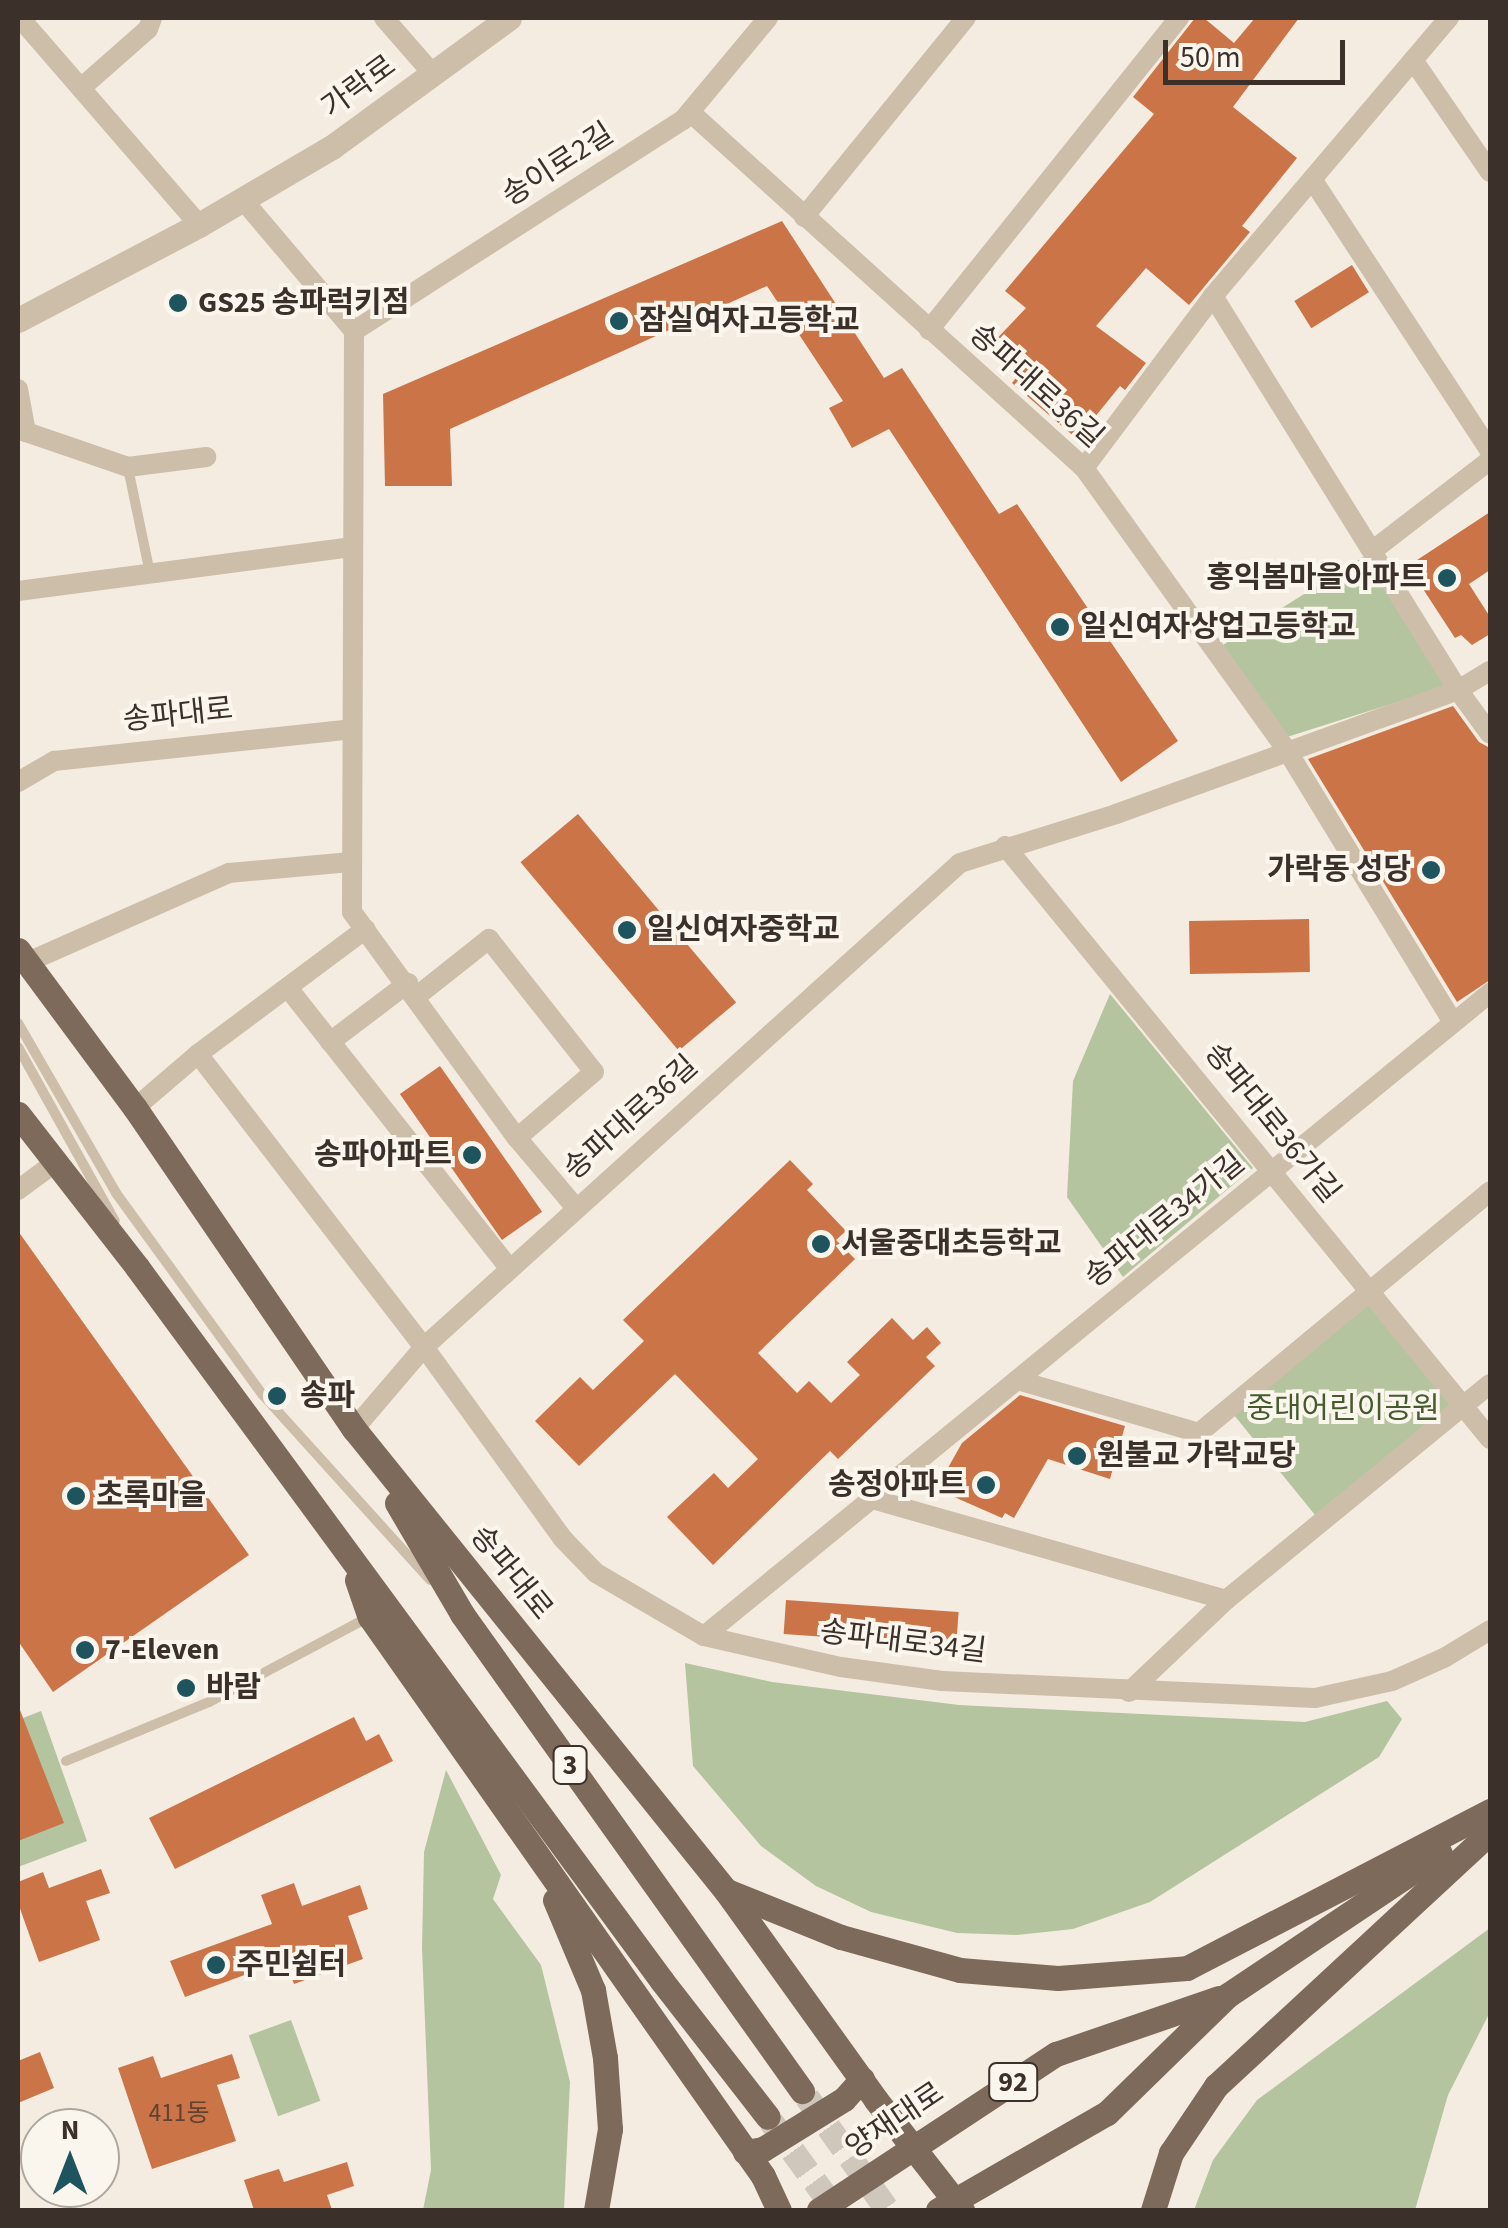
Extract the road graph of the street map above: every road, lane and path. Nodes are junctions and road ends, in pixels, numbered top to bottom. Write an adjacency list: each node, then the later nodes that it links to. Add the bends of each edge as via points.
1 (20, 18): 11 (street)
2 (152, 18): 11 (street)
3 (384, 18): 10 (street)
4 (508, 18): 10 (street, 가락로)
5 (768, 18): 12 (street, 송이로2길)
6 (966, 18): 16 (street)
7 (1180, 18): 20 (street)
8 (1449, 18): 9 (street)
9 (1413, 60): 13 (street); 14 (street)
10 (432, 74): 15 (street, 가락로, via 332,147)
11 (81, 88): 17 (street)
12 (690, 112): 16 (street, 송파대로36길); 21 (street, 송이로2길)
13 (1490, 172)
14 (1312, 179): 18 (street); 24 (street)
15 (243, 200): 17 (street, 가락로); 21 (street)
16 (804, 217): 20 (street, 송파대로36길)
17 (199, 226): 19 (street, 가락로)
18 (1212, 296): 28 (street); 30 (street)
19 (18, 320)
20 (929, 330): 28 (street, 송파대로36길)
21 (354, 332): 29 (street, 송파대로36길)
22 (18, 390): 23 (street)
23 (22, 434): 27 (street)
24 (1490, 450)
25 (206, 456): 27 (street)
26 (1490, 460): 30 (street)
27 (128, 467): 31 (lane)
28 (1084, 468): 37 (street, 송파대로36길)
29 (353, 546): 31 (street); 35 (street, 송파대로36길)
30 (1372, 552): 34 (street)
31 (150, 574): 32 (street)
32 (18, 591)
33 (1490, 671): 34 (street, 송파대로36길)
34 (1458, 690): 36 (street); 37 (street, 송파대로36길)
35 (352, 729): 38 (street, 송파대로, via 54,761); 40 (street, 송파대로36길)
36 (1490, 734)
37 (1288, 752): 39 (street, 송파대로36길); 46 (street, 송파대로36길)
38 (18, 782)
39 (1006, 846): 55 (street, 송파대로36가길); 58 (street, 송파대로36길, via 960,863)
40 (351, 862): 41 (street, 송파대로36길, via 352,912); 42 (street, 송파대로, via 229,872)
41 (366, 929): 43 (street); 44 (street, 송파대로36길)
42 (23, 956): 51 (main road, 송파대로 / 3)
43 (288, 988): 48 (street); 50 (street)
44 (413, 989): 48 (street, 송파대로36길); 53 (street, 송파대로36길); 53 (street, 송파대로36길, via 489,940 594,1072)
45 (1490, 992): 46 (street, 송파대로34가길)
46 (1454, 1022): 55 (street, 송파대로34가길)
47 (18, 1023): 71 (lane, via 116,1193 264,1395)
48 (330, 1042): 60 (street)
49 (18, 1047): 59 (lane)
50 (198, 1054): 51 (street); 62 (street, 송파대로34길)
51 (134, 1108): 66 (main road, 송파대로 / 3)
52 (18, 1114): 54 (main road, 3)
53 (517, 1138): 58 (street, 송파대로36길)
54 (56, 1162): 56 (street); 59 (main road, 3)
55 (1272, 1170): 61 (street, 송파대로36가길); 63 (street, 송파대로34가길)
56 (18, 1190)
57 (1490, 1191): 61 (street)
58 (576, 1208): 60 (street, 송파대로36길)
59 (138, 1267): 69 (main road, 3)
60 (510, 1269): 62 (street, 송파대로36길)
61 (1371, 1290): 63 (street, via 1198,1432); 65 (street, 송파대로36가길)
62 (424, 1348): 66 (street, 송파대로36길); 74 (street, 송파대로34길, via 596,1573)
63 (1017, 1380): 68 (street, 송파대로34가길)
64 (1490, 1384): 65 (street)
65 (1464, 1406): 67 (street, 송파대로36가길); 70 (street)
66 (354, 1429): 71 (main road, 3); 80 (main road, 송파대로)
67 (1490, 1439)
68 (872, 1498): 70 (street); 74 (street, 송파대로34가길)
69 (347, 1552): 72 (main road); 84 (main road, 3)
70 (1226, 1600): 75 (street)
71 (462, 1614): 83 (main road, 3)
72 (370, 1617): 76 (lane, via 209,1702); 79 (main road)
73 (1490, 1630): 75 (street, 송파대로34길, via 1392,1681 1315,1698)
74 (704, 1636): 75 (street, 송파대로34길, via 842,1667)
75 (1129, 1692)
76 (66, 1761)
77 (1490, 1815): 80 (main road, via 1186,1968 1058,1978 960,1970 841,1937); 81 (main road, 양재대로 / 92)
78 (1490, 1832): 91 (main road, via 1216,2086 1171,2153)
79 (535, 1854): 86 (main road); 88 (main road, via 593,1990 605,2058 610,2129)
80 (726, 1891): 82 (main road, 송파대로)
81 (1228, 1994): 85 (main road, 양재대로 / 92, via 1056,2054); 87 (main road, 양재대로 / 92, via 1107,2113)
82 (862, 2079): 85 (main road, 송파대로); 86 (main road, via 828,2109 762,2149)
83 (802, 2091)
84 (768, 2117)
85 (915, 2147): 87 (main road, 송파대로); 90 (main road, 양재대로 / 92)
86 (745, 2152): 89 (main road)
87 (952, 2207)
88 (596, 2210)
89 (779, 2210)
90 (819, 2210)
91 (1153, 2210)

